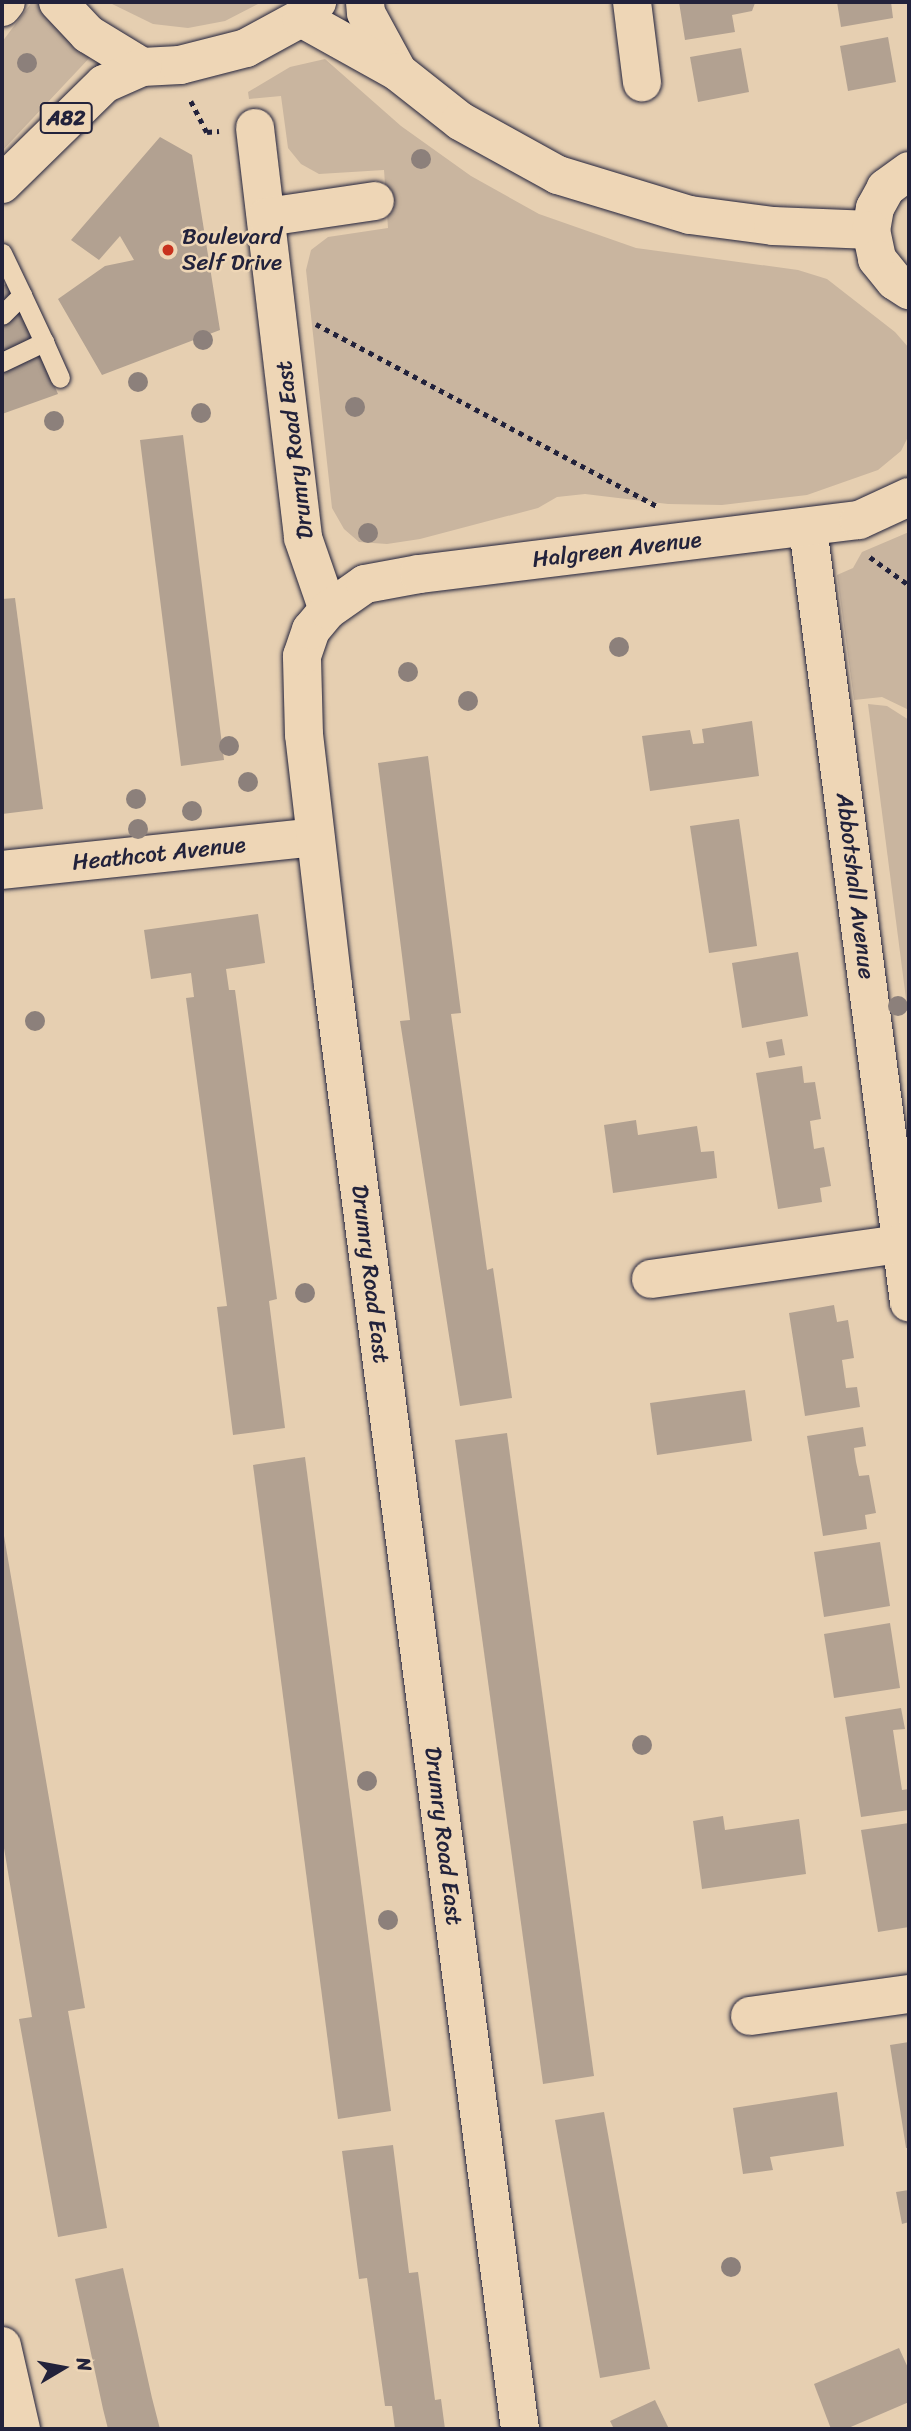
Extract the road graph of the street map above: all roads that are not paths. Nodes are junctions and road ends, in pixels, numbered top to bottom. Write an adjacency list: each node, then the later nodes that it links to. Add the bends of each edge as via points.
1 (6, 2): 5 (street)
2 (58, 2): 7 (street, via 88,34)
3 (365, 2): 8 (street, via 366,13)
4 (632, 2): 9 (street)
5 (2, 8)
6 (309, 10): 7 (street, via 274,35 217,58); 8 (street)
7 (142, 67): 12 (street, A82, via 104,84)
8 (398, 72): 15 (street, via 460,121 510,151 604,192 690,215 794,228)
9 (642, 82)
10 (255, 128): 14 (street, Drumry Road East)
11 (909, 171): 15 (street, via 887,188 875,208)
12 (2, 184)
13 (375, 201): 14 (street)
14 (267, 217): 25 (street, Drumry Road East, via 303,538)
15 (871, 230): 17 (street, via 877,259)
16 (2, 253): 18 (lane)
17 (909, 290)
18 (22, 295): 19 (lane); 20 (lane)
19 (2, 315)
20 (44, 342): 21 (lane); 22 (lane)
21 (2, 362)
22 (60, 379)
23 (909, 497): 24 (street, Halgreen Avenue, via 859,520)
24 (808, 528): 25 (street, Halgreen Avenue, via 401,576 356,589); 28 (street, Abbotshall Avenue)
25 (328, 610): 26 (street, Drumry Road East, via 311,630 302,656 300,684)
26 (315, 837): 27 (street, Heathcot Avenue); 35 (street, Drumry Road East)
27 (2, 870)
28 (901, 1244): 29 (street); 30 (street, Abbotshall Avenue)
29 (651, 1279)
30 (909, 1302)
31 (909, 1994): 32 (street)
32 (750, 2016)
33 (2, 2346): 34 (street)
34 (21, 2429)
35 (520, 2429)

